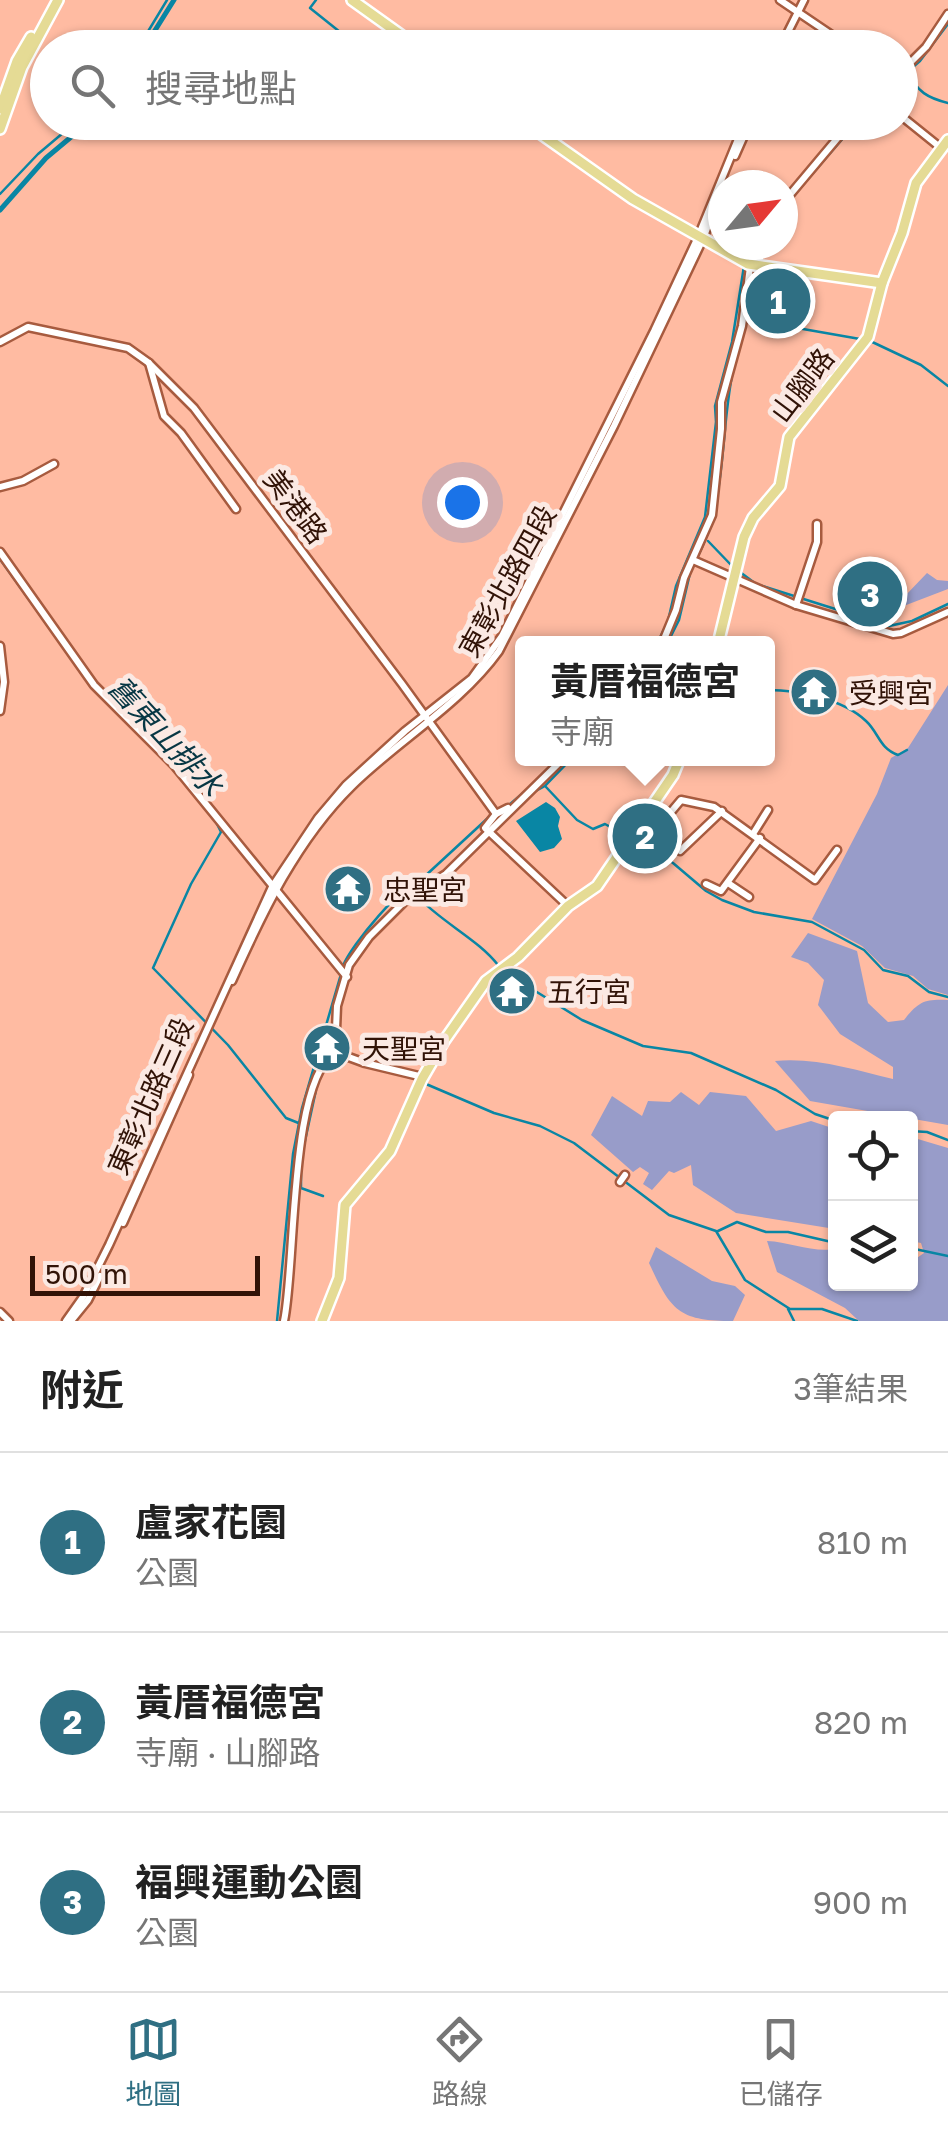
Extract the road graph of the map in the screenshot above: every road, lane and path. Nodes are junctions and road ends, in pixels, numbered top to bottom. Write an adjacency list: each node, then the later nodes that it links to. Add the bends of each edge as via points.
1 (56, 0): 7 (main road); 8 (main road)
2 (352, 0): 9 (main road)
3 (780, 0): 5 (street)
4 (806, 0): 5 (street)
5 (800, 14): 10 (street); 11 (street)
6 (948, 14): 14 (street)
7 (37, 30)
8 (41, 30)
9 (394, 30)
10 (792, 30)
11 (824, 30)
12 (30, 41): 15 (main road)
13 (30, 51): 17 (main road)
14 (918, 55)
15 (0, 109)
16 (918, 127): 22 (street)
17 (0, 130)
18 (550, 140): 26 (main road)
19 (740, 140): 26 (street)
20 (740, 140): 23 (street)
21 (836, 140): 24 (street)
22 (944, 144): 29 (main road, 山腳路, via 916,183)
23 (729, 170)
24 (798, 185)
25 (708, 220): 26 (street)
26 (700, 238): 28 (main road); 45 (street, 東彰北路四段, via 488,659)
27 (753, 260): 28 (street)
28 (753, 265): 29 (main road); 37 (street, via 721,402 712,514)
29 (882, 283): 38 (main road, 山腳路, via 867,339 789,437 780,486 750,522)
30 (0, 342): 31 (street, 美港路, via 39,329 128,348)
31 (149, 363): 34 (street, via 164,416); 45 (street, 美港路, via 194,408)
32 (54, 464): 33 (street)
33 (0, 487)
34 (236, 509)
35 (817, 524): 39 (street)
36 (0, 552): 59 (street, via 94,685 174,764)
37 (693, 560): 38 (street); 41 (street)
38 (736, 573): 39 (street); 42 (main road, 山腳路)
39 (796, 605): 40 (street, via 893,634)
40 (948, 612)
41 (665, 636)
42 (720, 636)
43 (0, 646): 44 (street)
44 (0, 711)
45 (426, 717): 52 (street, 美港路); 59 (street, 東彰北路四段, via 337,795)
46 (556, 766): 48 (street)
47 (677, 766): 49 (main road)
48 (518, 802): 52 (street); 53 (street)
49 (649, 810): 51 (street, via 665,819 688,799); 61 (main road, via 596,886)
50 (768, 810): 54 (street)
51 (722, 811): 54 (street); 56 (street)
52 (495, 813): 53 (street)
53 (488, 832): 61 (street); 62 (street, via 369,938)
54 (756, 836): 55 (street, via 816,880); 57 (street)
55 (837, 850)
56 (680, 851)
57 (728, 883): 58 (street, via 720,892); 60 (street)
58 (706, 884)
59 (274, 889): 62 (street); 68 (street, 東彰北路三段)
60 (749, 896)
61 (568, 906): 64 (main road, via 473,997)
62 (347, 977): 63 (street, via 334,1024)
63 (335, 1052): 64 (street); 66 (street, via 320,1067 302,1139)
64 (422, 1080): 69 (main road, via 390,1151 345,1206 338,1278)
65 (0, 1312): 67 (street)
66 (285, 1319)
67 (9, 1321)
68 (69, 1321)
69 (322, 1321)

